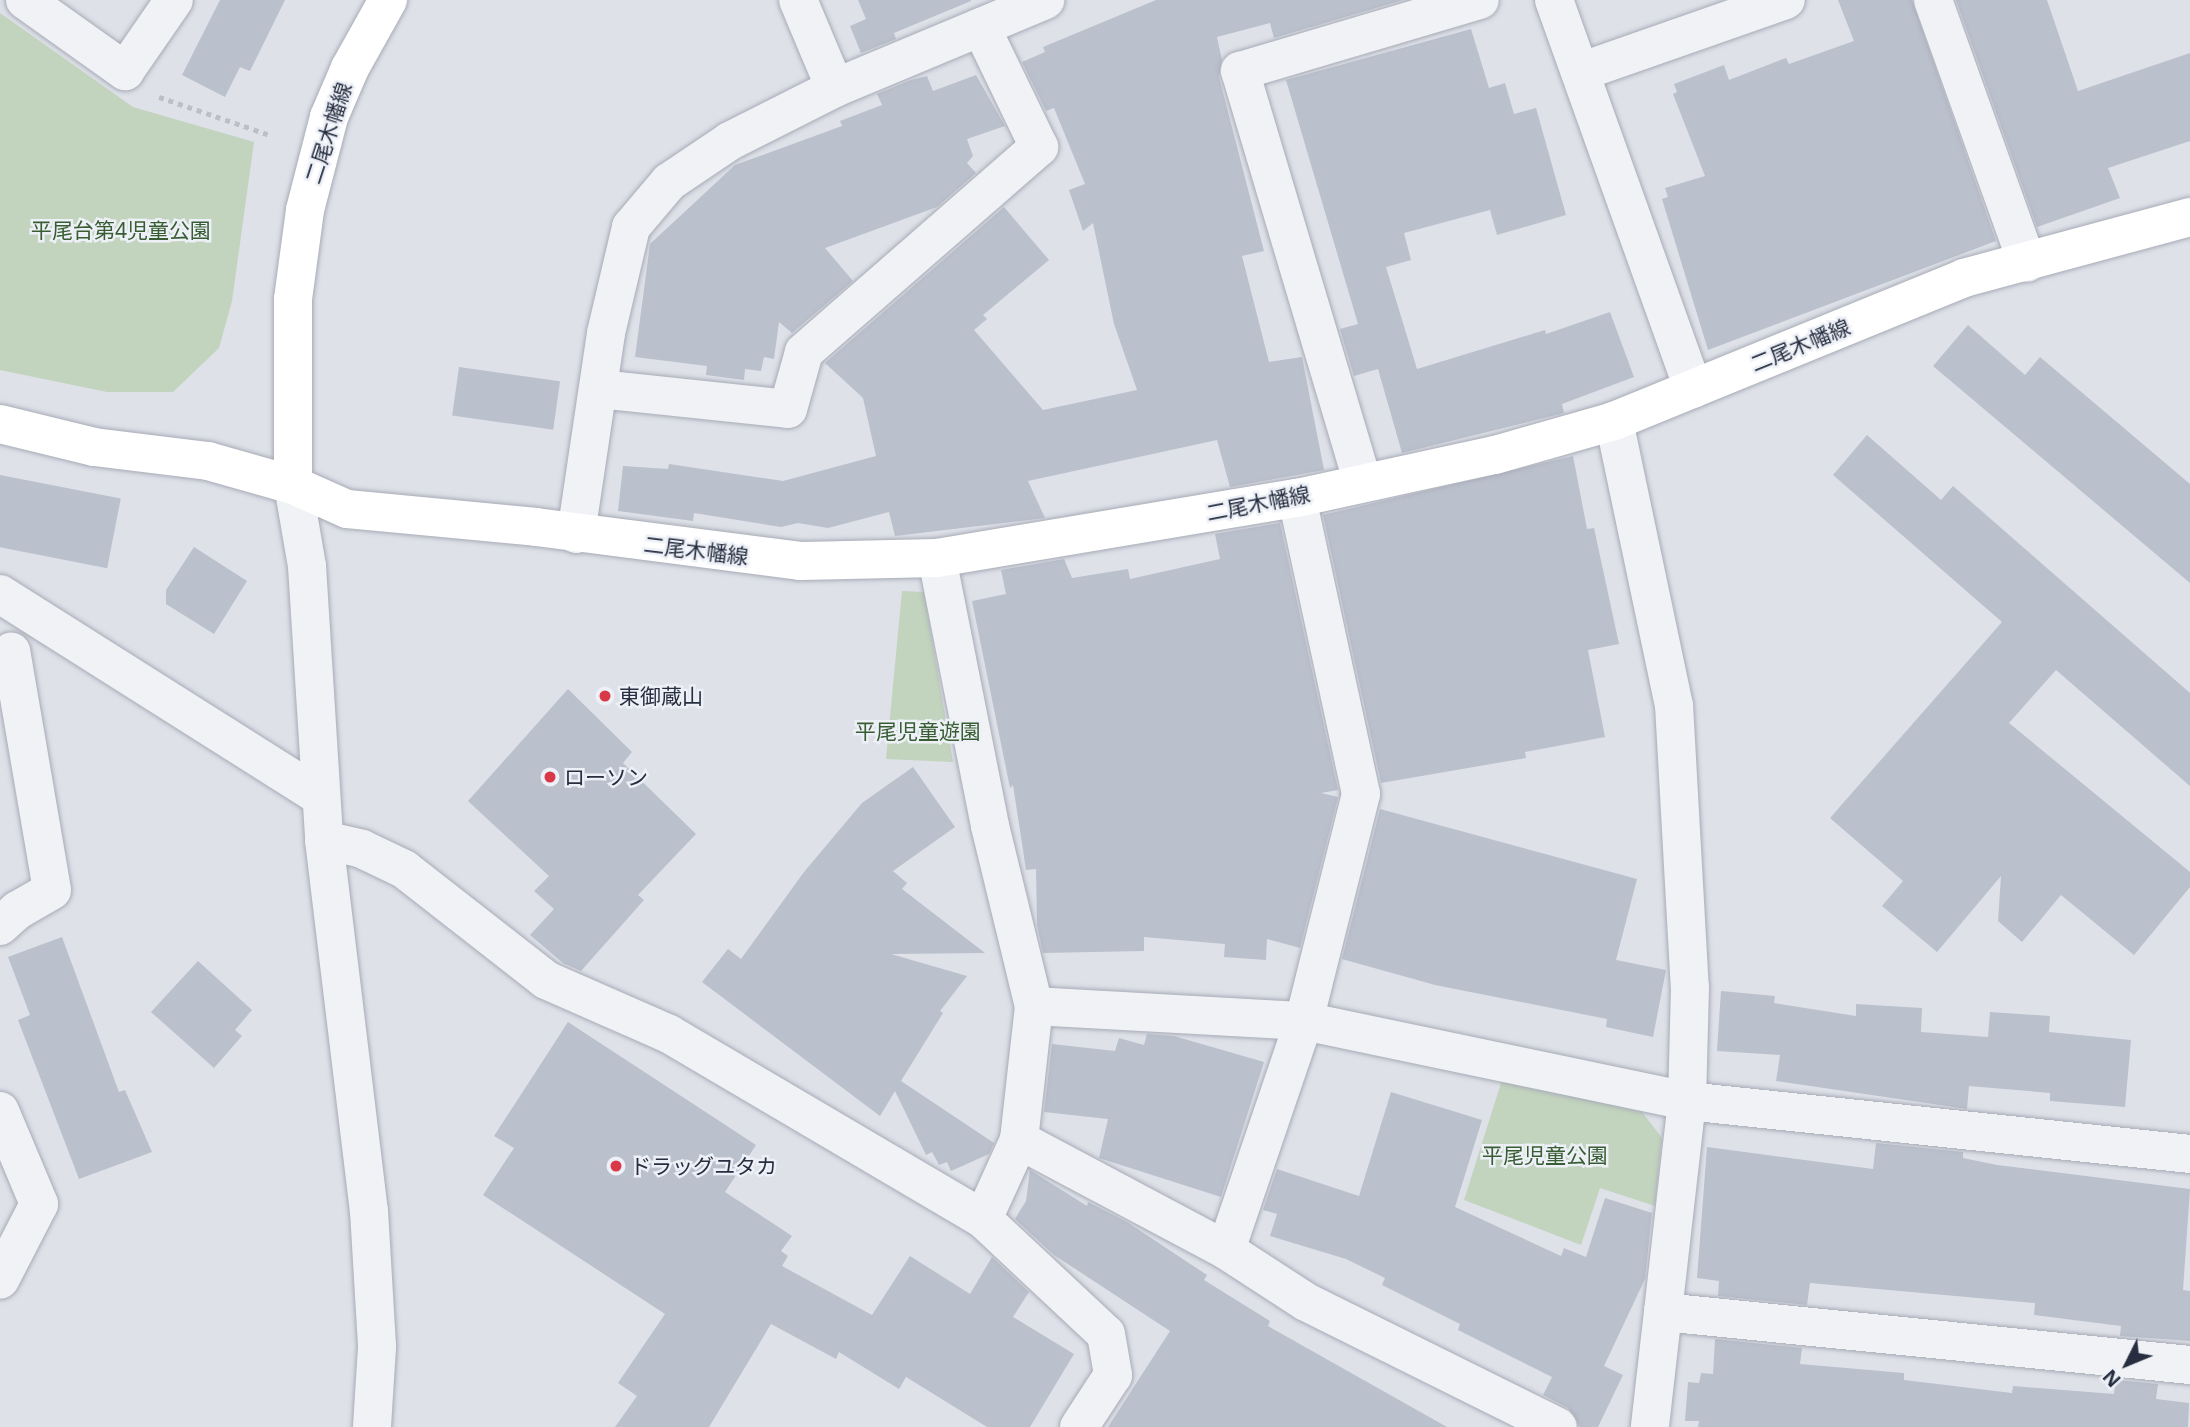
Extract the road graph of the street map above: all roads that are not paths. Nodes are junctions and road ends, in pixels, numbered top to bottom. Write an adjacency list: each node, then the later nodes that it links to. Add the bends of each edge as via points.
1 (25, 0): 2 (street, via 125,71)
2 (174, 0)
3 (388, 0): 20 (main road, 二尾木幡線, via 350,68 330,117 305,210 293,299)
4 (798, 0): 12 (street)
5 (1045, 0): 10 (street)
6 (1480, 0): 19 (street, via 1240,71)
7 (1554, 0): 11 (street)
8 (1786, 0): 11 (street)
9 (1933, 0): 14 (street)
10 (981, 27): 12 (street); 15 (street, via 1039,147 804,352 788,409)
11 (1580, 72): 16 (street)
12 (835, 88): 15 (street, via 730,141 669,183 631,227 606,333)
13 (2190, 217): 14 (main road, 二尾木幡線)
14 (2027, 263): 16 (main road, 二尾木幡線, via 1964,278)
15 (599, 389): 22 (street)
16 (1692, 389): 17 (main road, 二尾木幡線)
17 (1614, 421): 19 (main road, 二尾木幡線, via 1495,455); 31 (street, via 1674,705 1690,987)
18 (0, 424): 20 (main road, 二尾木幡線, via 94,447 208,461)
19 (1362, 480): 21 (main road, 二尾木幡線)
20 (293, 485): 22 (main road, 二尾木幡線, via 347,509); 26 (street, via 307,566)
21 (1297, 498): 23 (main road, 二尾木幡線); 30 (street, via 1362,794)
22 (576, 534): 23 (main road, 二尾木幡線, via 800,561)
23 (937, 558): 29 (street, via 990,826)
24 (0, 594): 26 (street)
25 (10, 650): 28 (street, via 52,890)
26 (320, 796): 27 (street)
27 (324, 840): 35 (street, via 362,849 404,869 546,980 669,1034); 40 (street, via 369,1211 377,1347)
28 (0, 926)
29 (1034, 1006): 30 (street); 33 (street)
30 (1304, 1021): 31 (street); 36 (street)
31 (1687, 1101): 34 (street); 38 (street)
32 (0, 1111): 37 (street, via 39,1204)
33 (1019, 1140): 35 (street); 36 (street)
34 (2190, 1154)
35 (983, 1219): 41 (street, via 1106,1335 1113,1375)
36 (1226, 1250): 42 (street, via 1306,1302)
37 (0, 1280)
38 (1663, 1312): 39 (street); 43 (street)
39 (2190, 1365)
40 (372, 1427)
41 (1079, 1427)
42 (1558, 1427)
43 (1650, 1427)

